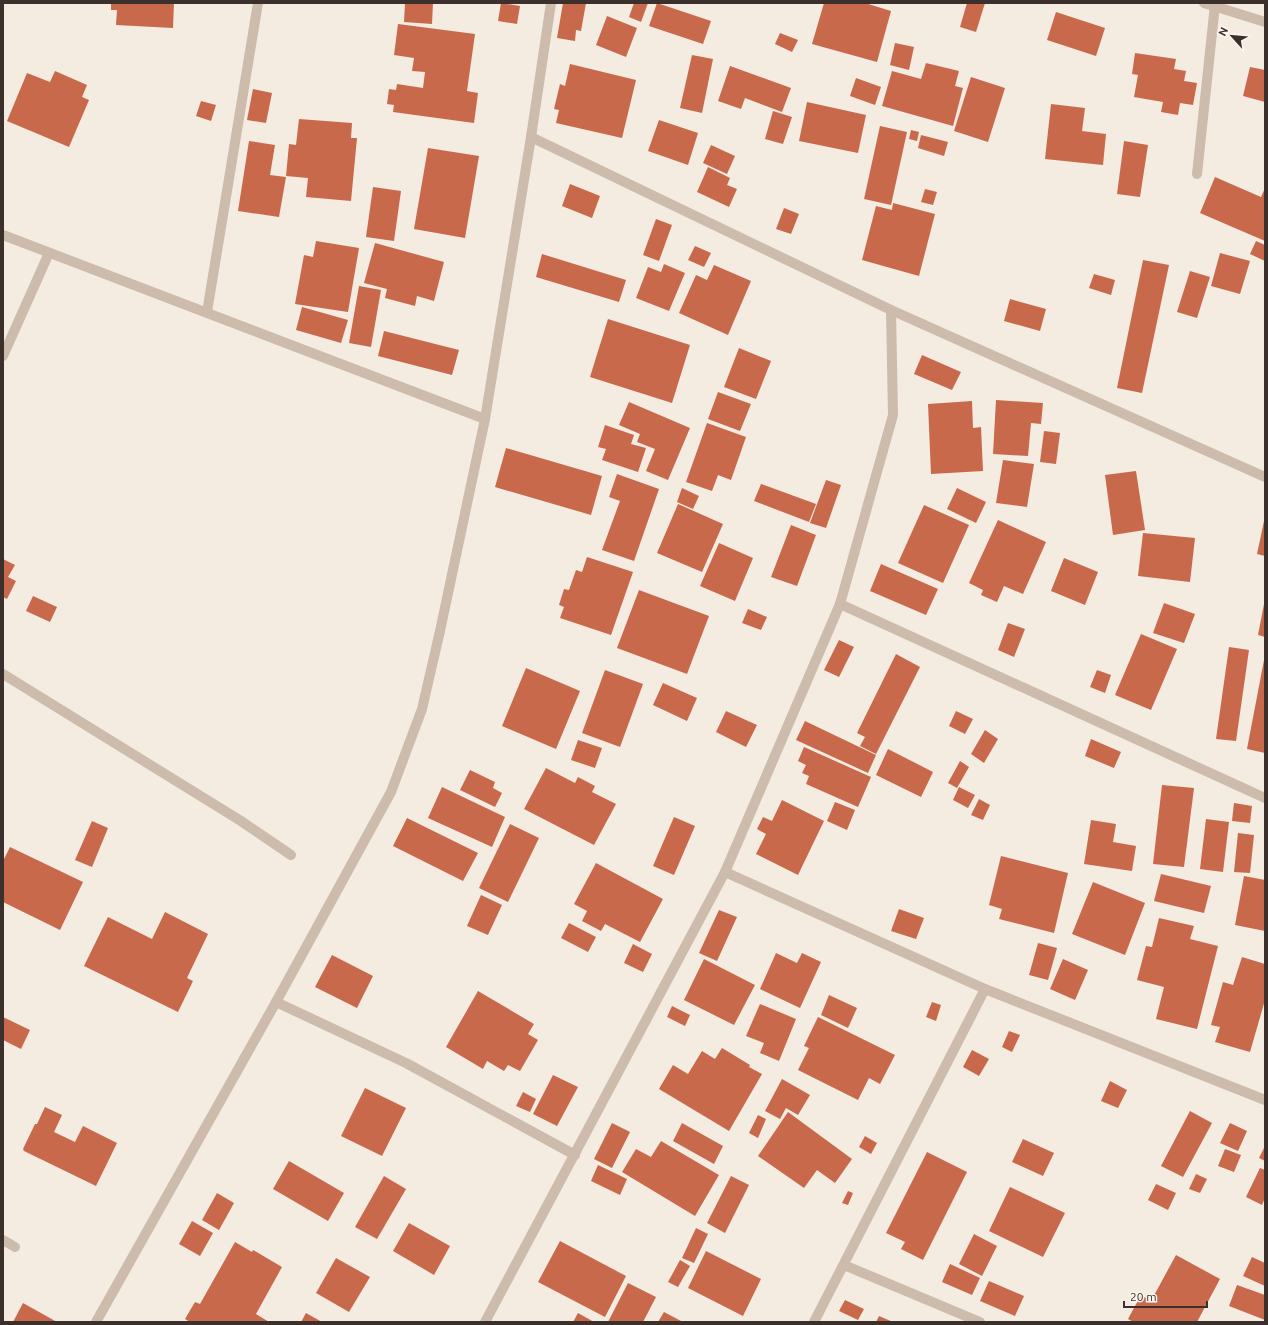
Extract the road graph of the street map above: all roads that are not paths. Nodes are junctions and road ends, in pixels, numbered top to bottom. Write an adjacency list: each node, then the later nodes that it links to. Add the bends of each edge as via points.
1 (258, 3): 11 (street)
2 (551, 3): 6 (street)
3 (1204, 3): 4 (street)
4 (1214, 5): 5 (street); 7 (street)
5 (1265, 22)
6 (532, 138): 10 (street); 13 (street)
7 (1197, 174)
8 (3, 235): 9 (street)
9 (49, 253): 11 (street); 12 (street)
10 (891, 310): 14 (street); 15 (street, via 893,415)
11 (207, 312): 13 (street)
12 (3, 356)
13 (485, 419): 21 (street, via 422,709 391,792)
14 (1265, 477)
15 (840, 604): 17 (street); 19 (street)
16 (3, 674): 18 (street)
17 (1265, 798)
18 (291, 855)
19 (725, 872): 20 (street); 23 (street)
20 (984, 989): 22 (street); 26 (street)
21 (276, 1002): 23 (street, via 406,1064); 27 (street)
22 (1265, 1100)
23 (575, 1155): 28 (street)
24 (3, 1240): 25 (street)
25 (15, 1247)
26 (844, 1265): 29 (street); 30 (street)
27 (96, 1322)
28 (485, 1322)
29 (814, 1322)
30 (980, 1322)

